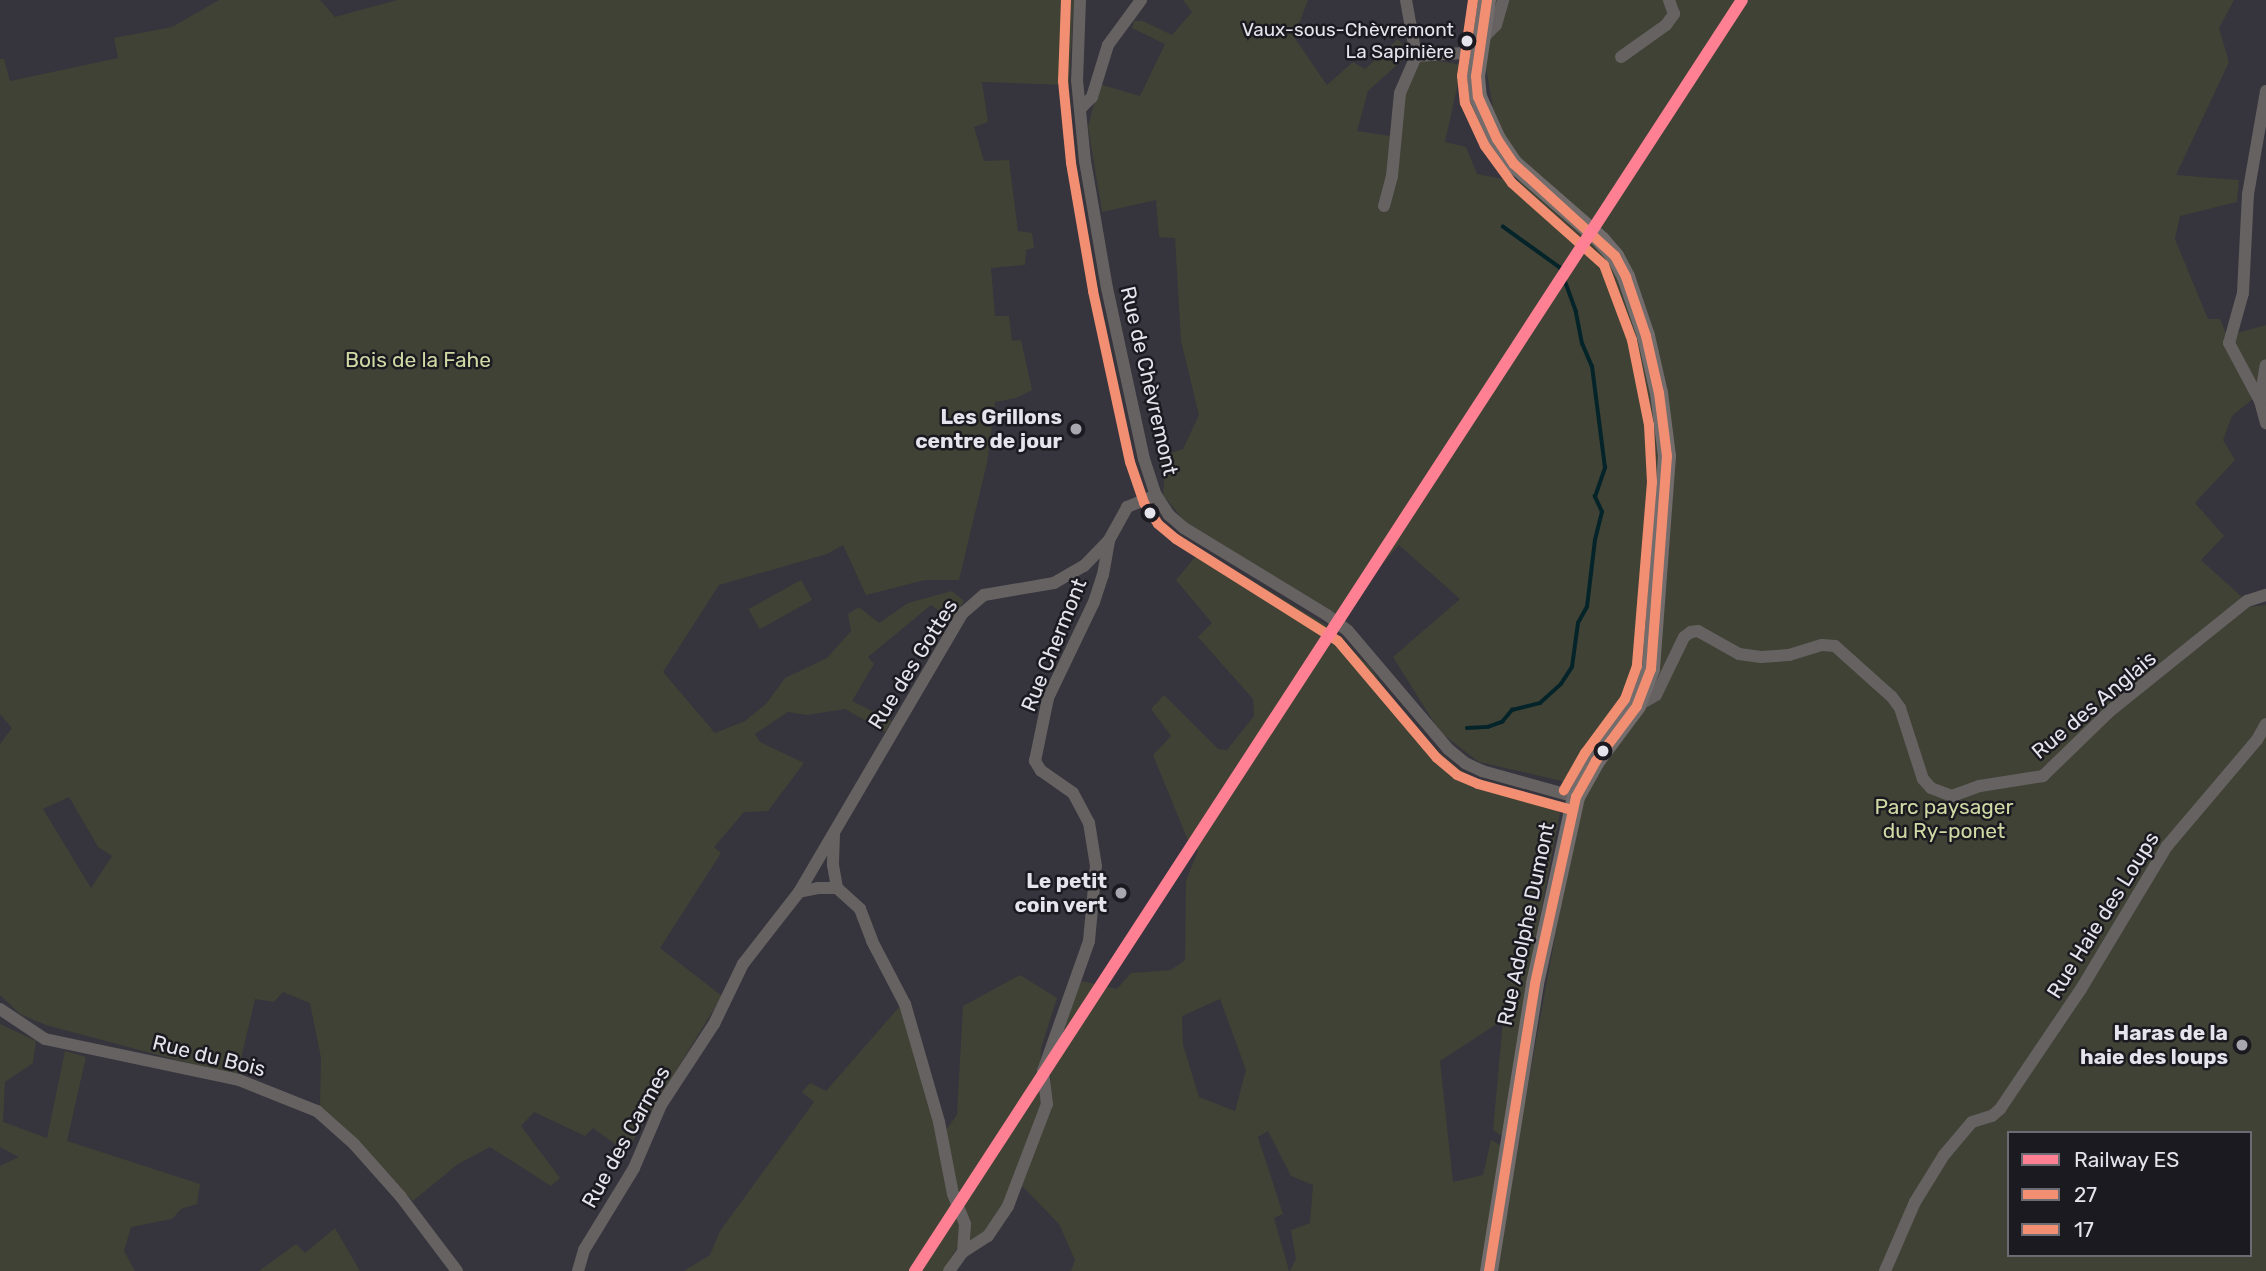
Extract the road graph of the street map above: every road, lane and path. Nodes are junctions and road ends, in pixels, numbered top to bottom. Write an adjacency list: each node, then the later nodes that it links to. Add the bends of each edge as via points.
1 (1080, 0): 11 (street, Rue de Chèvremont)
2 (1141, 0): 11 (street, via 1108,45 1092,97)
3 (1406, 0): 8 (street)
4 (1487, 0): 7 (main road, Rue Adolphe Dumont)
5 (1503, 0): 7 (street, via 1496,25)
6 (1669, 0): 9 (street, via 1674,14 1665,26)
7 (1480, 46): 8 (street); 20 (main road, Rue Adolphe Dumont, via 1478,97 1497,139 1522,174 1615,256 1646,336 1663,423 1666,482 1654,652)
8 (1416, 56): 13 (street, via 1400,93 1392,176)
9 (1621, 57)
10 (2266, 91): 12 (street)
11 (1080, 109): 17 (street, Rue de Chèvremont, via 1107,288)
12 (2262, 128): 15 (street, via 2248,194 2243,293 2229,343)
13 (1384, 206)
14 (2266, 365): 15 (street)
15 (2260, 401): 16 (street)
16 (2266, 424)
17 (1156, 495): 18 (street, Rue des Gottes, via 1128,507); 22 (street, Rue de Chèvremont, via 1184,528 1348,631 1465,763)
18 (1109, 540): 23 (street, Rue des Gottes, via 1084,566 1054,583 984,595 963,613); 28 (street, Rue Chermont, via 1094,602 1048,698 1035,761 1041,771 1073,793 1089,823 1096,866 1090,941 1043,1071 1047,1104 1008,1206 988,1236)
19 (2266, 595): 20 (street, Rue des Anglais, via 2247,601 2110,711 2043,776 1980,786 1952,796 1931,788 1923,779 1892,696 1835,646 1761,657 1739,654 1691,632 1684,637 1656,695)
20 (1637, 706): 22 (main road, Rue Adolphe Dumont)
21 (2266, 724): 33 (street, Rue Haie des Loups, via 2167,846 2081,989 2000,1110 1972,1122 1944,1155 1915,1202)
22 (1576, 797): 32 (main road, Rue Adolphe Dumont, via 1535,984)
23 (834, 829): 24 (street, Rue des Gottes); 25 (street, Rue des Gottes)
24 (837, 888): 25 (street); 28 (street, via 860,909 905,1004 939,1122 953,1194 965,1224)
25 (799, 892): 27 (street, Rue des Gottes, via 743,964)
26 (0, 1009): 29 (street, Rue du Bois, via 45,1039 239,1080 317,1111 401,1197)
27 (714, 1024): 30 (street, Rue des Carmes, via 662,1105 634,1168 584,1250)
28 (963, 1252): 31 (street)
29 (457, 1271)
30 (578, 1271)
31 (949, 1271)
32 (1489, 1271)
33 (1885, 1271)

